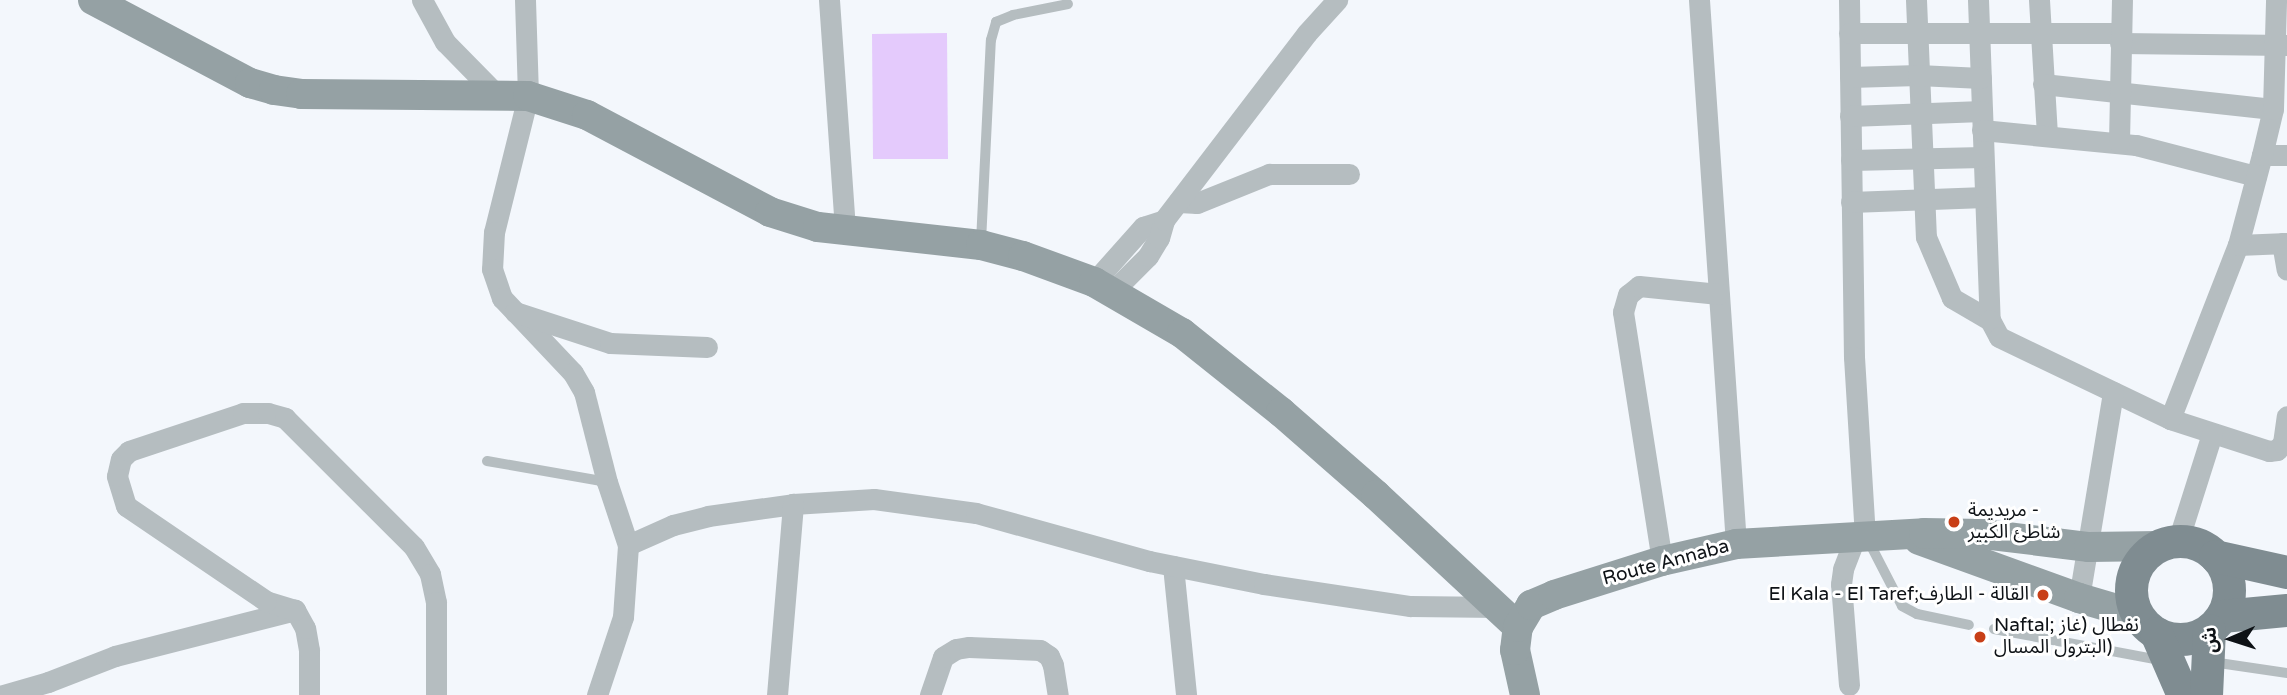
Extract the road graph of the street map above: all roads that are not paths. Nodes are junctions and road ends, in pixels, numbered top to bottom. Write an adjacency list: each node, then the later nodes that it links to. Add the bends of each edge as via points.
1 (93, 0): 25 (street, via 250,83 274,89 301,94)
2 (422, 0): 25 (street, via 445,41)
3 (525, 0): 26 (street)
4 (828, 0): 43 (street)
5 (1336, 0): 41 (street)
6 (1699, 0): 49 (street)
7 (1849, 0): 15 (street)
8 (1916, 0): 14 (street)
9 (1978, 0): 16 (street)
10 (2039, 0): 17 (street)
11 (2122, 0): 18 (street)
12 (2276, 0): 19 (street)
13 (1068, 4): 45 (lane, via 996,22 991,40)
14 (1917, 32): 15 (street); 16 (street); 20 (street)
15 (1849, 33): 21 (street)
16 (1979, 34): 17 (street); 22 (street)
17 (2040, 34): 18 (street); 23 (street)
18 (2120, 38): 19 (street); 24 (street)
19 (2282, 45): 27 (street)
20 (1918, 75): 21 (street); 22 (street); 28 (street)
21 (1850, 77): 29 (street)
22 (1980, 78): 30 (street)
23 (2043, 84): 24 (street); 31 (street)
24 (2121, 90): 27 (street); 32 (street)
25 (497, 95): 26 (street)
26 (528, 96): 43 (street, via 587,115 770,212); 50 (street, via 494,232 492,269 502,298)
27 (2273, 109): 37 (street)
28 (1919, 112): 29 (street); 30 (street); 35 (street)
29 (1850, 116): 36 (street)
30 (1982, 120): 31 (street); 34 (street)
31 (2047, 135): 32 (street)
32 (2119, 142): 37 (street)
33 (2287, 155): 37 (street)
34 (1983, 157): 35 (street); 39 (street)
35 (1921, 159): 36 (street); 40 (street)
36 (1851, 160): 42 (street)
37 (2259, 165): 46 (street)
38 (1349, 174): 41 (street, via 1269,174 1196,203)
39 (1985, 197): 40 (street); 51 (street)
40 (1922, 201): 42 (street); 51 (street, via 1930,252 1952,298)
41 (1178, 202): 48 (street, via 1148,256)
42 (1852, 202): 61 (street)
43 (845, 231): 45 (street)
44 (2285, 243): 46 (street); 47 (street)
45 (981, 245): 48 (street)
46 (2238, 245): 55 (street)
47 (2287, 271)
48 (1103, 286): 73 (street, via 1182,333 1280,412)
49 (1719, 294): 63 (street); 67 (street, via 1639,286 1628,295 1623,312)
50 (513, 311): 52 (street, via 610,343); 58 (street, via 573,373 584,392)
51 (1990, 320): 53 (street, via 1999,337)
52 (707, 347)
53 (2113, 392): 55 (street); 65 (street)
54 (2287, 416): 56 (street, via 2283,443 2277,450)
55 (2170, 419): 56 (street)
56 (2212, 434): 62 (street)
57 (487, 461): 58 (lane)
58 (607, 482): 64 (street)
59 (793, 505): 64 (street, via 708,516); 68 (street, via 874,499 976,513); 84 (street)
60 (1899, 533): 61 (street, Route Annaba); 65 (street, Route Annaba, via 1983,534); 70 (street, Route Annaba)
61 (1861, 535): 63 (street, Route Annaba); 74 (lane, via 1902,606 1917,614); 79 (street, via 1843,569 1841,584)
62 (2168, 543): 65 (street, Route Annaba); 66 (main road, via 2202,546); 76 (main road, via 2139,563 2132,580 2132,598)
63 (1736, 544): 67 (street, Route Annaba)
64 (628, 545): 83 (street, via 623,617)
65 (2089, 547): 70 (street)
66 (2216, 556): 69 (main road); 77 (main road, via 2226,571 2229,590)
67 (1662, 561): 73 (street, Route Annaba, via 1555,595)
68 (1173, 566): 73 (street, via 1410,606); 87 (street)
69 (2287, 572)
70 (2079, 598): 76 (street, Route Annaba)
71 (295, 610): 80 (street, via 115,656); 81 (street, via 309,650); 82 (street, via 266,601 126,506 117,476 121,459 130,451 243,413 285,418 414,547 430,574 436,602)
72 (2287, 610): 77 (main road)
73 (1508, 617): 88 (street)
74 (1969, 625)
75 (1994, 629): 76 (lane)
76 (2154, 636): 77 (main road); 89 (main road)
77 (2212, 636): 78 (lane); 90 (main road)
78 (2287, 673)
79 (1849, 685)
80 (3, 695)
81 (309, 695)
82 (436, 695)
83 (597, 695)
84 (777, 695)
85 (930, 695): 86 (street, via 943,657 969,647 1040,650 1049,656)
86 (1058, 695)
87 (1186, 695)
88 (1525, 695)
89 (2183, 695)
90 (2206, 695)

